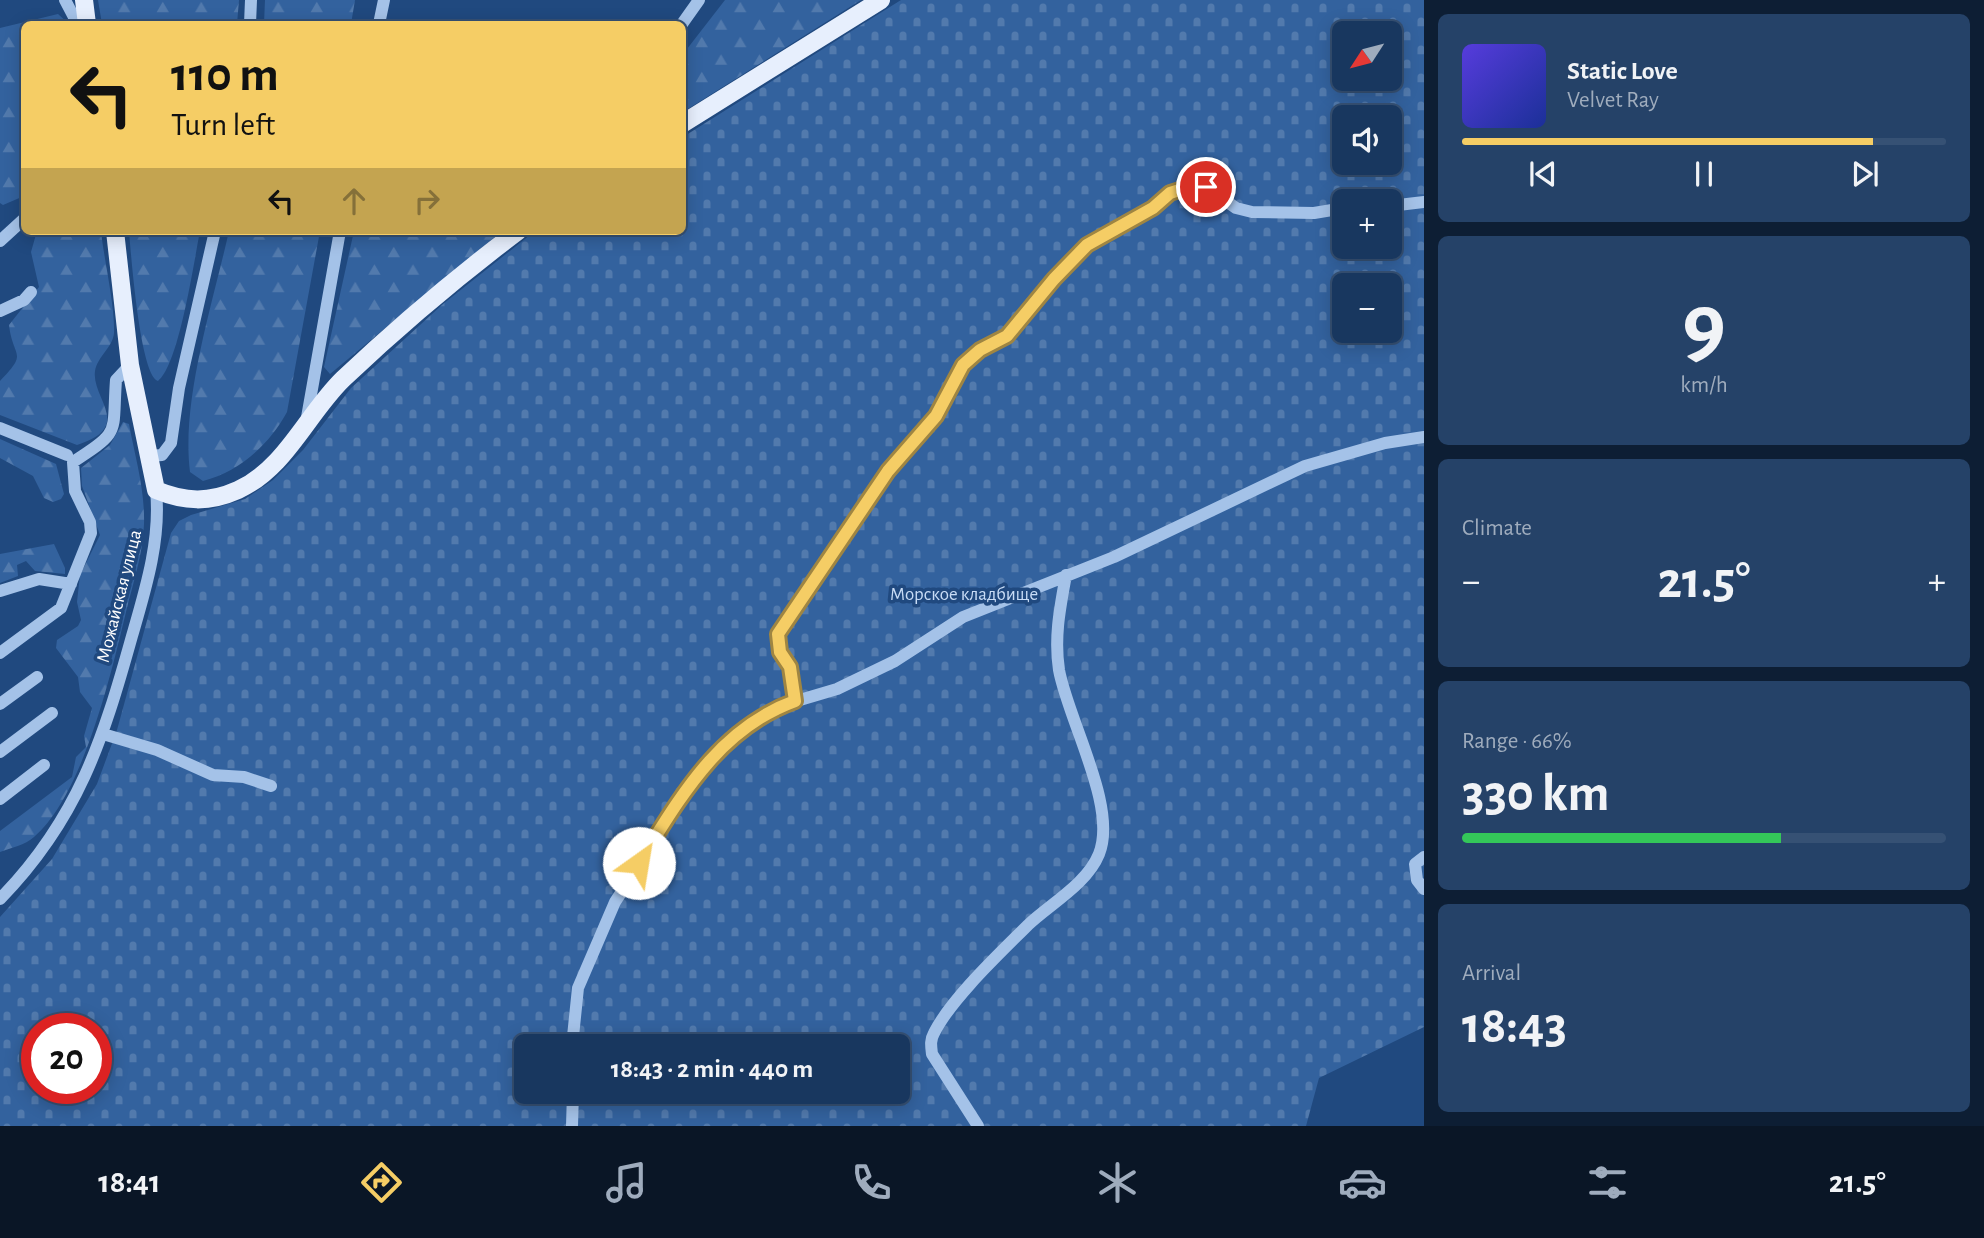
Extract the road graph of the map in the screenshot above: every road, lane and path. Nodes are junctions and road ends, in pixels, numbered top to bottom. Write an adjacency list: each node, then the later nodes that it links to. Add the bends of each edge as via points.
1 (65, 0): 7 (street)
2 (84, 0): 8 (main road)
3 (251, 0): 9 (street)
4 (384, 0): 10 (street)
5 (699, 0): 11 (street)
6 (881, 0): 12 (main road)
7 (76, 21)
8 (87, 21)
9 (250, 21)
10 (380, 21)
11 (683, 21)
12 (686, 122)
13 (1424, 202): 14 (street)
14 (1402, 205)
15 (1332, 210): 36 (street, via 1252,212 1236,208 1206,187 1192,186 1170,193 1153,208 1087,245 1007,336 963,365 936,416 888,471 778,634 780,652 790,667)
16 (21, 222): 21 (street)
17 (115, 235): 24 (main road, Можайская улица)
18 (214, 235): 29 (street, via 171,443 162,455)
19 (339, 235): 25 (street)
20 (513, 235): 25 (main road, via 341,381)
21 (0, 241)
22 (31, 292): 23 (street)
23 (0, 311)
24 (131, 365): 29 (main road, Можайская улица); 32 (street, via 116,380 114,428 73,462 75,491 91,533)
25 (305, 426): 30 (main road, via 295,442 240,489 189,501)
26 (0, 428): 28 (street)
27 (1424, 437): 31 (street, via 1305,466 1199,519)
28 (67, 455)
29 (149, 456): 30 (main road, Можайская улица)
30 (156, 489): 39 (street, Можайская улица, via 152,562)
31 (1066, 575): 36 (street, via 964,617 895,661 837,689); 50 (street, via 1056,626 1060,672 1100,803 1101,847 1089,870 1027,926 933,1034 932,1054)
32 (71, 584): 33 (street, via 38,579); 34 (street, via 61,608)
33 (0, 591)
34 (0, 653)
35 (37, 677): 37 (street)
36 (795, 701): 47 (street, via 756,720 723,744 688,787 615,902 578,988)
37 (0, 704)
38 (52, 713): 40 (street)
39 (103, 734): 42 (street, via 157,750 213,775 244,776); 46 (street, Можайская улица, via 60,824 34,863)
40 (0, 752)
41 (44, 765): 43 (street)
42 (271, 786)
43 (0, 799)
44 (1424, 857): 45 (street, via 1415,864 1417,880)
45 (1424, 888)
46 (0, 899)
47 (573, 1034)
48 (573, 1104): 49 (street)
49 (572, 1126)
50 (978, 1126)

